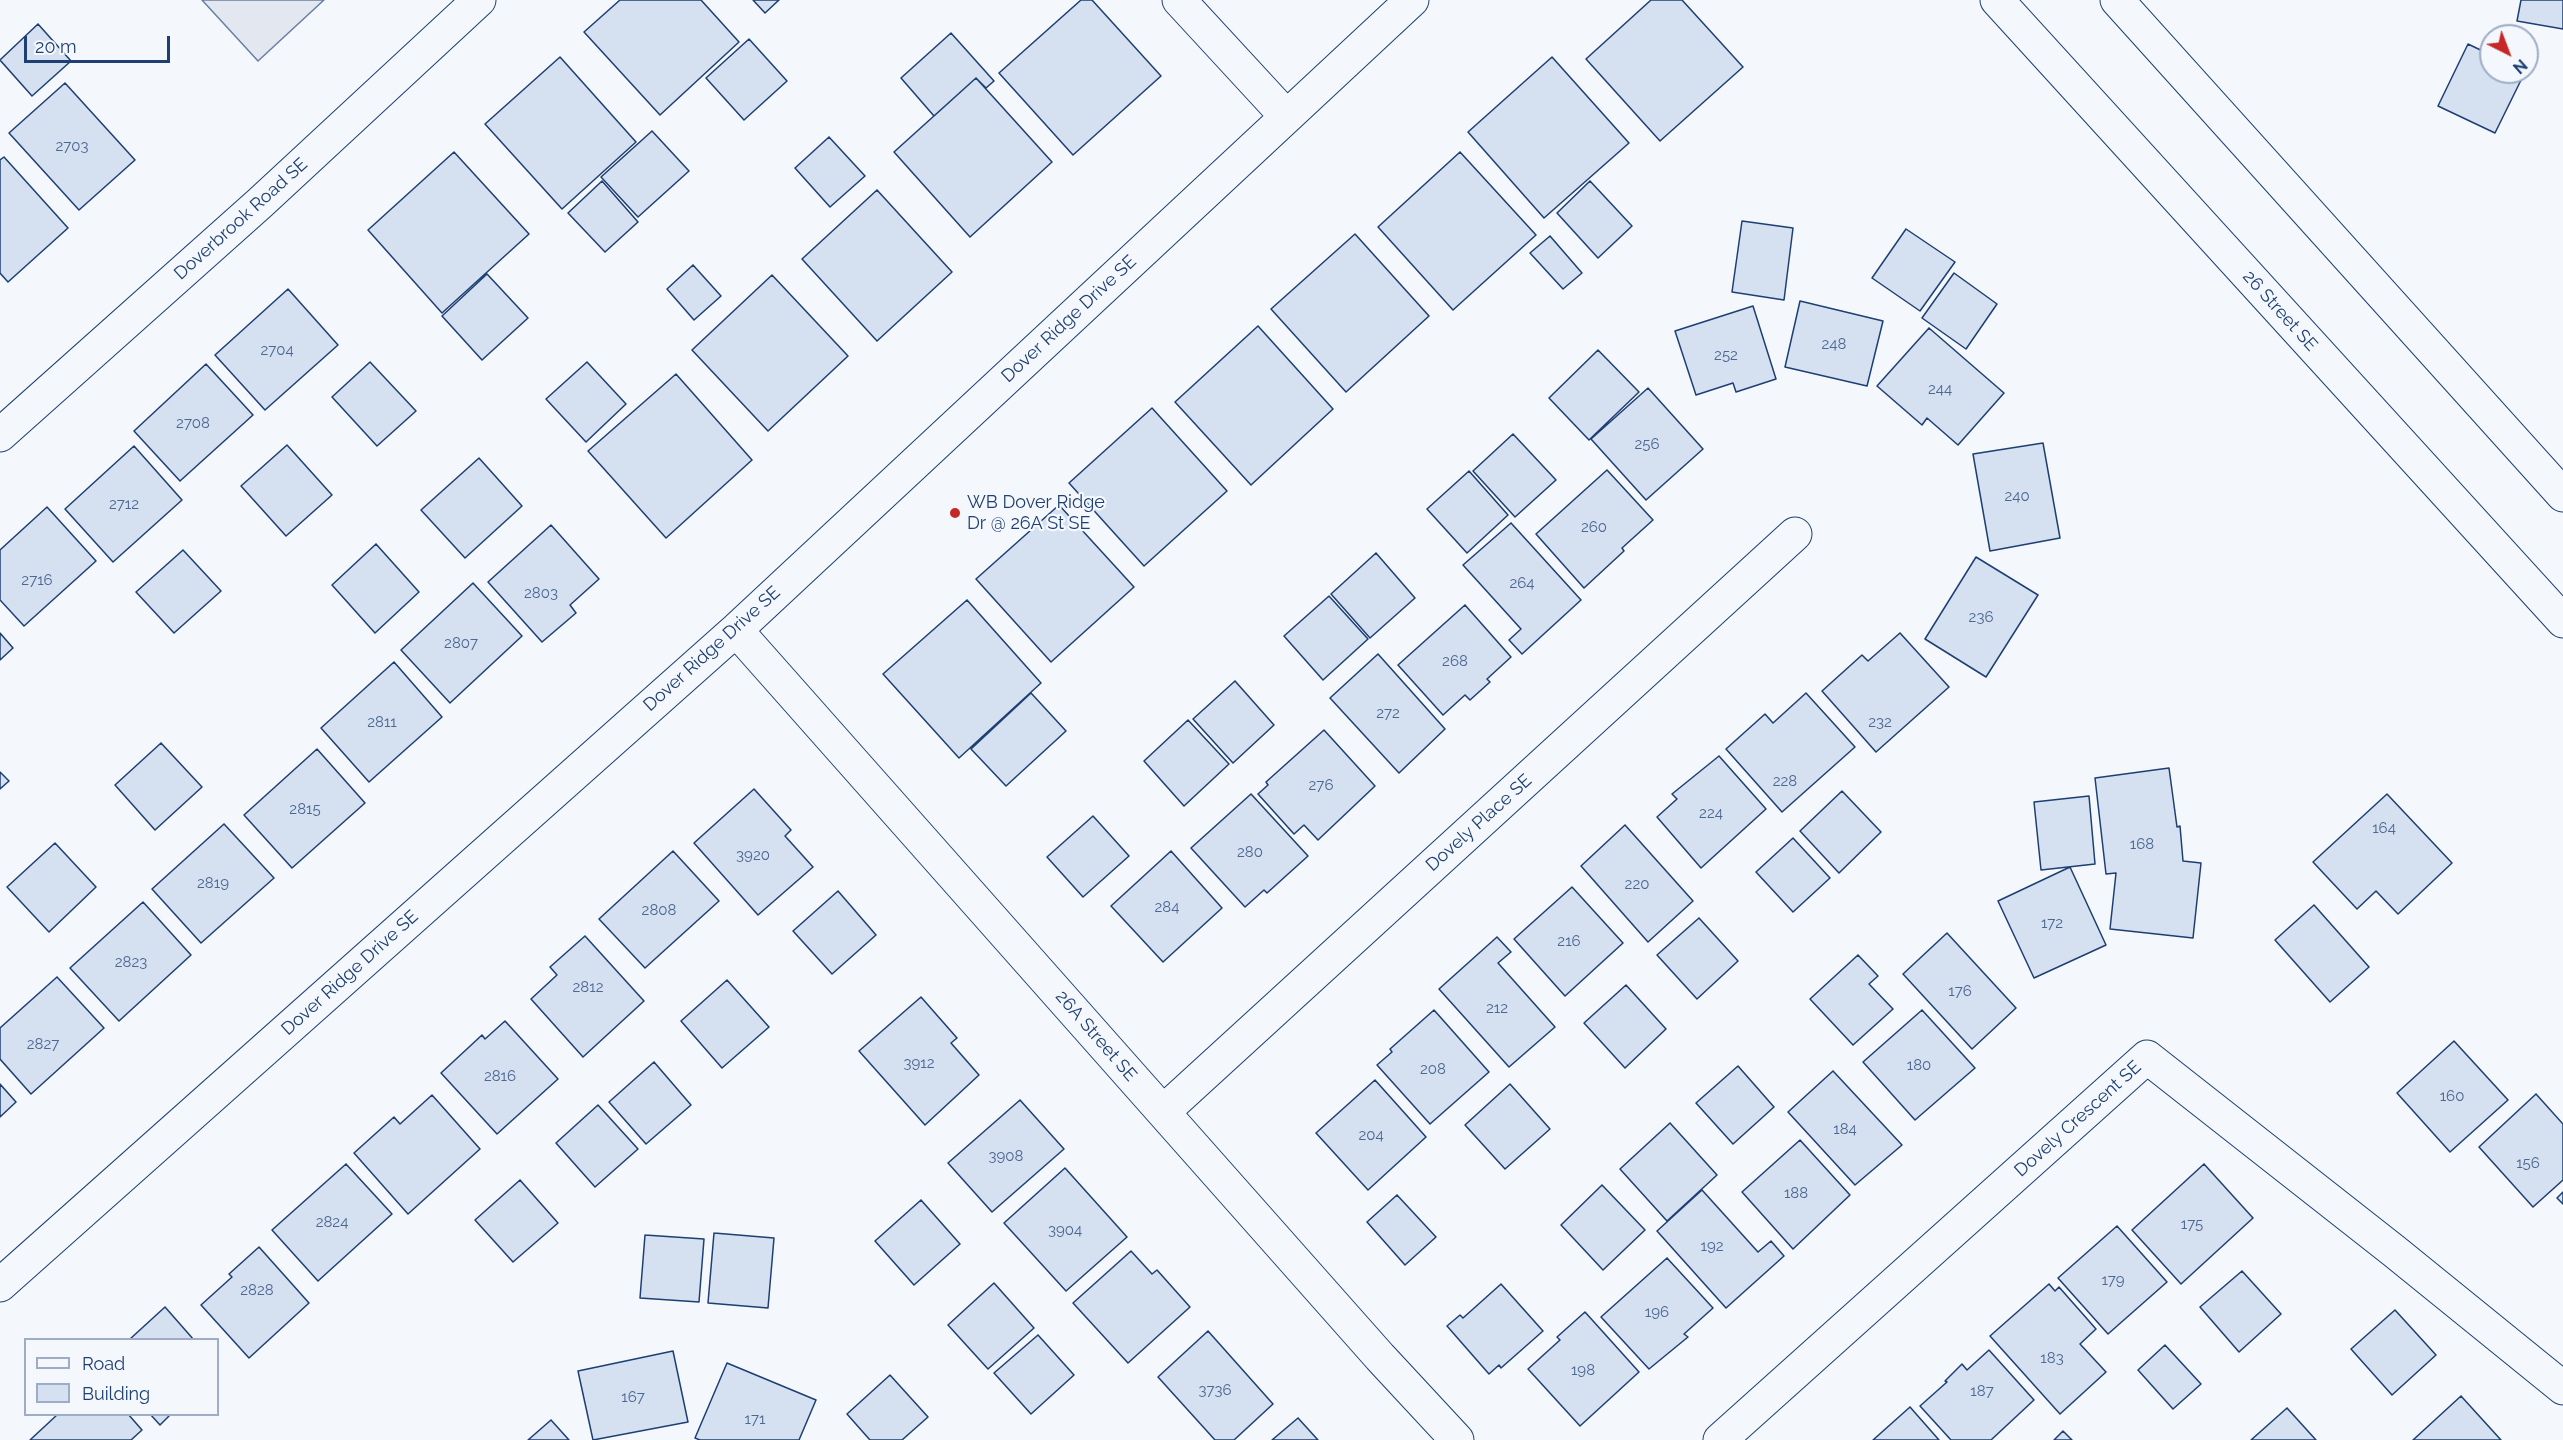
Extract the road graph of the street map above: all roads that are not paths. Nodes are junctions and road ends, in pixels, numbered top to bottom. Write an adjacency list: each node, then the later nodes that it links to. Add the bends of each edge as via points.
1 (479, 0): 7 (street, Doverbrook Road SE, via 260,203)
2 (1179, 0): 6 (street)
3 (1412, 0): 6 (street, Dover Ridge Drive SE)
4 (1997, 0): 10 (street, 26 Street SE)
5 (2116, 0): 8 (street)
6 (1286, 116): 11 (street, Dover Ridge Drive SE)
7 (0, 435)
8 (2563, 495)
9 (1795, 534): 12 (street, Dovely Place SE)
10 (2563, 621)
11 (736, 630): 12 (street, 26A Street SE); 13 (street, Dover Ridge Drive SE)
12 (1163, 1112): 15 (street, 26A Street SE)
13 (0, 1285)
14 (2563, 1388): 16 (street, Dovely Crescent SE, via 2147,1057)
15 (1457, 1440)
16 (1720, 1440)

